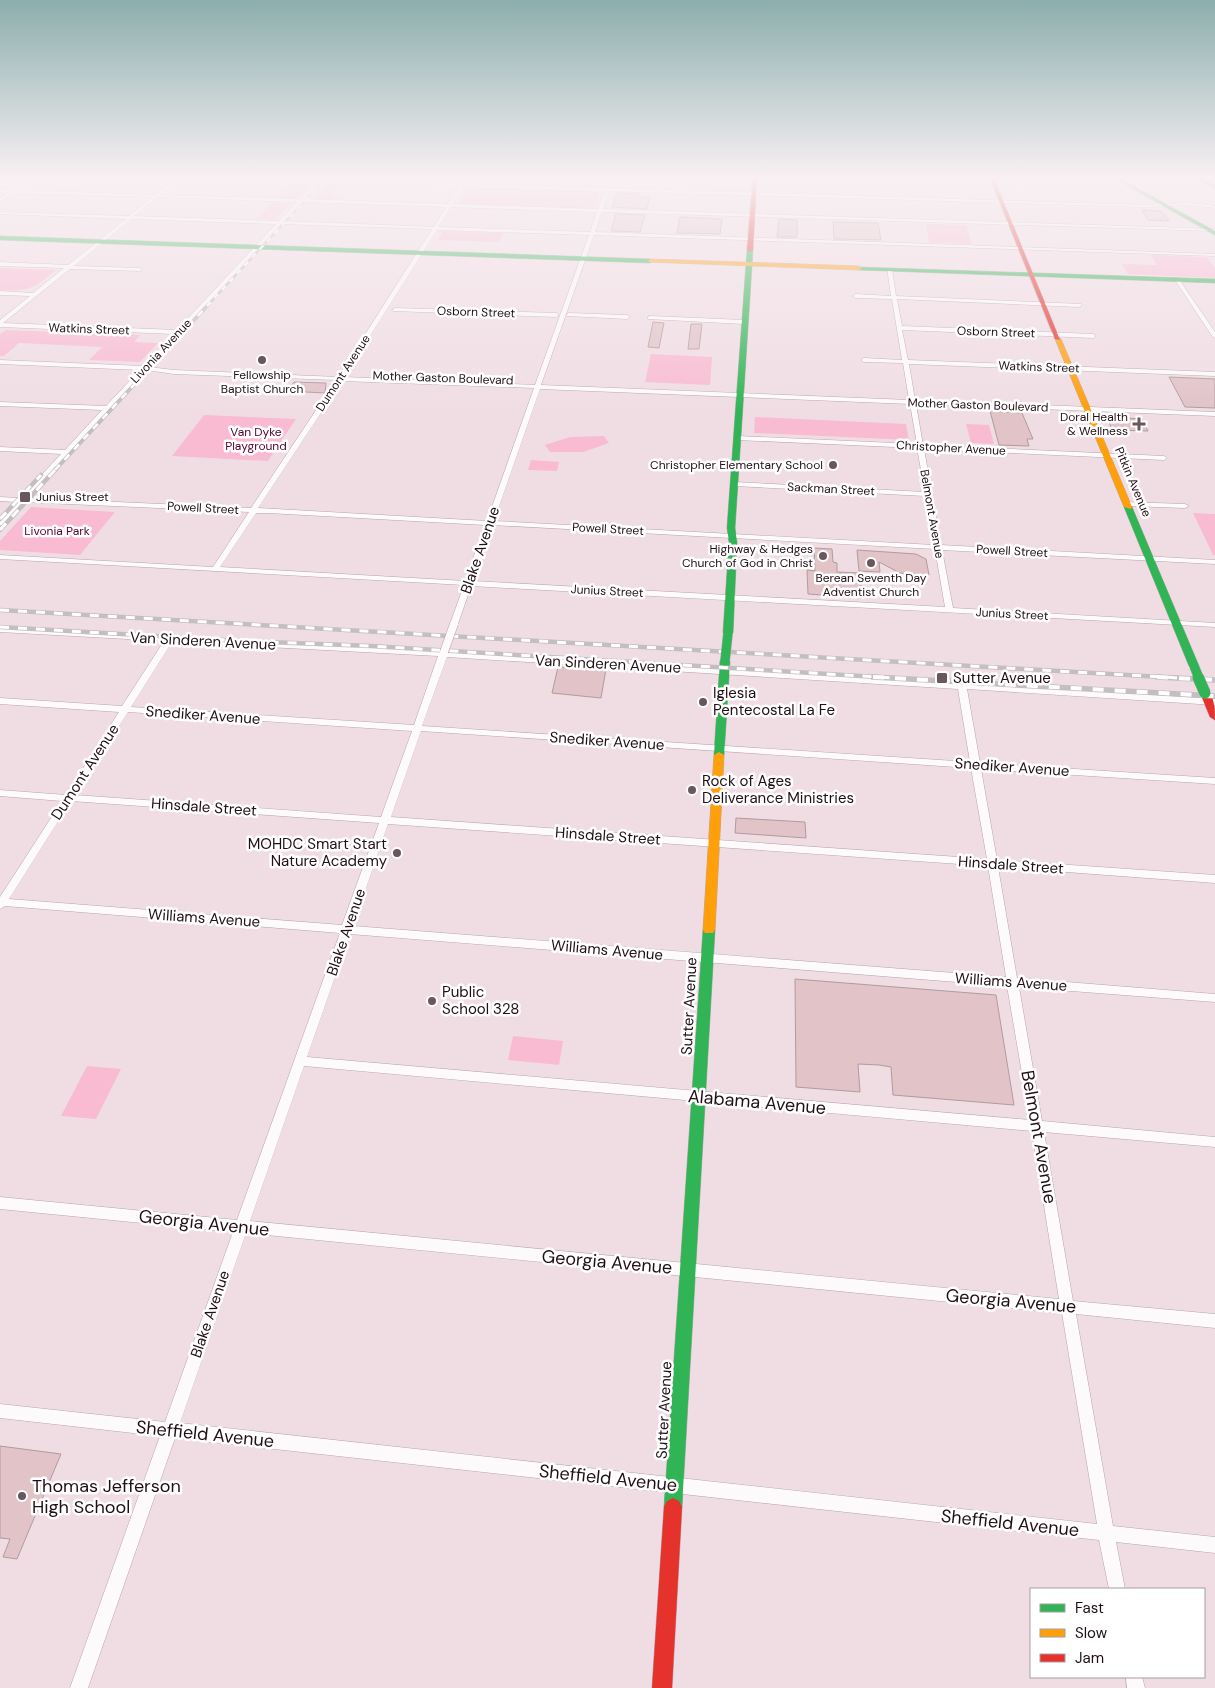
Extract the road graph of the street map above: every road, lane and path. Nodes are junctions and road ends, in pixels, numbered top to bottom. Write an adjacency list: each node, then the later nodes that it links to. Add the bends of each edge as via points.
1 (84, 255): 11 (street)
2 (251, 255): 31 (street, Livonia Avenue)
3 (418, 255): 41 (street, Dumont Avenue)
4 (477, 255): 8 (street)
5 (583, 255): 8 (street, Blake Avenue)
6 (750, 255): 10 (street, Sutter Avenue)
7 (1024, 255): 14 (street, Pitkin Avenue)
8 (582, 258): 10 (street); 42 (street, Blake Avenue)
9 (0, 264): 11 (street)
10 (750, 264): 12 (street); 28 (street, Sutter Avenue)
11 (69, 267): 13 (street); 18 (street)
12 (889, 269): 14 (street); 20 (street, Belmont Avenue)
13 (140, 270)
14 (1032, 274): 15 (street); 21 (street, Pitkin Avenue)
15 (1178, 280): 16 (street); 34 (street)
16 (1215, 281)
17 (0, 293): 18 (street)
18 (35, 295): 29 (street)
19 (856, 296): 20 (street)
20 (894, 298): 21 (street); 30 (street, Belmont Avenue)
21 (1044, 303): 22 (street); 32 (street, Pitkin Avenue)
22 (1079, 305)
23 (395, 310): 24 (street, Osborn Street)
24 (556, 315)
25 (569, 315): 26 (street)
26 (627, 317)
27 (650, 318): 28 (street)
28 (744, 322): 43 (street, Sutter Avenue)
29 (0, 324): 31 (street, Watkins Street)
30 (900, 328): 32 (street, Osborn Street); 37 (street, Belmont Avenue)
31 (178, 332): 38 (street, Livonia Avenue)
32 (1057, 334): 33 (street, Osborn Street); 39 (street, Pitkin Avenue)
33 (1093, 336)
34 (1215, 336)
35 (864, 360): 37 (street, Watkins Street)
36 (0, 362): 38 (street, Mother Gaston Boulevard)
37 (906, 362): 39 (street, Watkins Street); 44 (street, Belmont Avenue)
38 (144, 368): 41 (street, Mother Gaston Boulevard, via 174,372); 46 (street, Livonia Avenue)
39 (1071, 369): 40 (street, Watkins Street); 47 (street, Pitkin Avenue)
40 (1215, 374)
41 (341, 377): 42 (street, Mother Gaston Boulevard); 61 (street, Dumont Avenue)
42 (539, 385): 43 (street, Mother Gaston Boulevard, via 728,396); 63 (street, Blake Avenue)
43 (740, 394): 44 (street, Mother Gaston Boulevard); 49 (street, Sutter Avenue)
44 (912, 402): 47 (street, Mother Gaston Boulevard); 50 (street, Belmont Avenue)
45 (0, 404): 46 (street)
46 (106, 408): 52 (street, Livonia Avenue)
47 (1088, 409): 48 (street, Mother Gaston Boulevard); 53 (street, Pitkin Avenue)
48 (1215, 414)
49 (737, 438): 50 (street, Christopher Avenue); 55 (street, Sutter Avenue)
50 (920, 446): 53 (street, Christopher Avenue); 56 (street, Belmont Avenue)
51 (0, 449): 52 (street)
52 (66, 452): 58 (street, Livonia Avenue)
53 (1107, 455): 54 (street, Christopher Avenue); 59 (street, Pitkin Avenue)
54 (1164, 458)
55 (734, 484): 56 (street, Sackman Street); 64 (street, Sutter Avenue)
56 (928, 494): 65 (street, Belmont Avenue)
57 (0, 499): 58 (street, Powell Street)
58 (21, 500): 61 (street, Powell Street); 62 (street, Livonia Avenue)
59 (1128, 504): 60 (street); 67 (street, Pitkin Avenue)
60 (1185, 506)
61 (254, 510): 63 (street, Powell Street); 69 (street, Dumont Avenue)
62 (0, 522)
63 (489, 522): 64 (street, Powell Street); 70 (street, Blake Avenue)
64 (732, 536): 65 (street, Powell Street); 71 (street, Sutter Avenue)
65 (938, 547): 67 (street, Powell Street); 72 (street, Belmont Avenue)
66 (0, 557): 69 (street, Junius Street)
67 (1150, 559): 68 (street, Powell Street); 73 (street, Pitkin Avenue)
68 (1215, 562)
69 (215, 569): 70 (street, Junius Street)
70 (468, 583): 71 (street, Junius Street); 77 (street, Blake Avenue, bridge)
71 (729, 598): 72 (street, Junius Street); 78 (street, Sutter Avenue, bridge)
72 (949, 610): 73 (street, Junius Street)
73 (1176, 623): 74 (street, Junius Street); 80 (street, Pitkin Avenue, bridge)
74 (1215, 625)
75 (0, 630): 76 (street, Van Sinderen Avenue)
76 (170, 639): 77 (street, Van Sinderen Avenue); 82 (street, Dumont Avenue)
77 (444, 653): 78 (street, Van Sinderen Avenue); 84 (street, Blake Avenue)
78 (724, 666): 79 (street, Van Sinderen Avenue); 85 (street, Sutter Avenue)
79 (962, 685): 80 (street, Van Sinderen Avenue); 86 (street, Belmont Avenue)
80 (1209, 699): 83 (street, Pitkin Avenue)
81 (0, 701): 82 (street, Snediker Avenue)
82 (125, 710): 84 (street, Snediker Avenue); 89 (street, Dumont Avenue)
83 (1215, 717)
84 (417, 729): 85 (street, Snediker Avenue); 90 (street, Blake Avenue)
85 (720, 748): 86 (street, Snediker Avenue); 91 (street, Sutter Avenue)
86 (976, 765): 87 (street, Snediker Avenue); 92 (street, Belmont Avenue)
87 (1215, 780)
88 (0, 793): 89 (street, Hinsdale Street)
89 (68, 798): 90 (street, Hinsdale Street); 94 (street, Dumont Avenue)
90 (385, 820): 91 (street, Hinsdale Street); 95 (street, Blake Avenue)
91 (714, 844): 92 (street, Hinsdale Street); 96 (street, Sutter Avenue)
92 (992, 864): 93 (street, Hinsdale Street); 97 (street, Belmont Avenue)
93 (1215, 879)
94 (0, 903): 95 (street, Williams Avenue)
95 (346, 929): 96 (street, Williams Avenue); 99 (street, Blake Avenue)
96 (707, 958): 97 (street, Williams Avenue); 100 (street, Sutter Avenue)
97 (1012, 982): 98 (street, Williams Avenue); 101 (street, Belmont Avenue)
98 (1215, 998)
99 (300, 1062): 100 (street, Alabama Avenue); 104 (street, Blake Avenue)
100 (699, 1097): 101 (street, Alabama Avenue); 105 (street, Sutter Avenue)
101 (1037, 1126): 102 (street, Alabama Avenue); 106 (street, Belmont Avenue)
102 (1215, 1142)
103 (0, 1203): 104 (street, Georgia Avenue)
104 (241, 1227): 105 (street, Georgia Avenue); 109 (street, Blake Avenue)
105 (688, 1270): 106 (street, Georgia Avenue); 110 (street, Sutter Avenue)
106 (1068, 1306): 107 (street, Georgia Avenue); 111 (street, Belmont Avenue)
107 (1215, 1321)
108 (0, 1411): 109 (street, Sheffield Avenue)
109 (170, 1430): 110 (street, Sheffield Avenue); 114 (street, Blake Avenue)
110 (675, 1486): 111 (street, Sheffield Avenue); 115 (street, Sutter Avenue)
111 (1106, 1533): 112 (street, Sheffield Avenue); 113 (street, Belmont Avenue)
112 (1215, 1546)
113 (1117, 1588)
114 (79, 1688)
115 (662, 1688)

